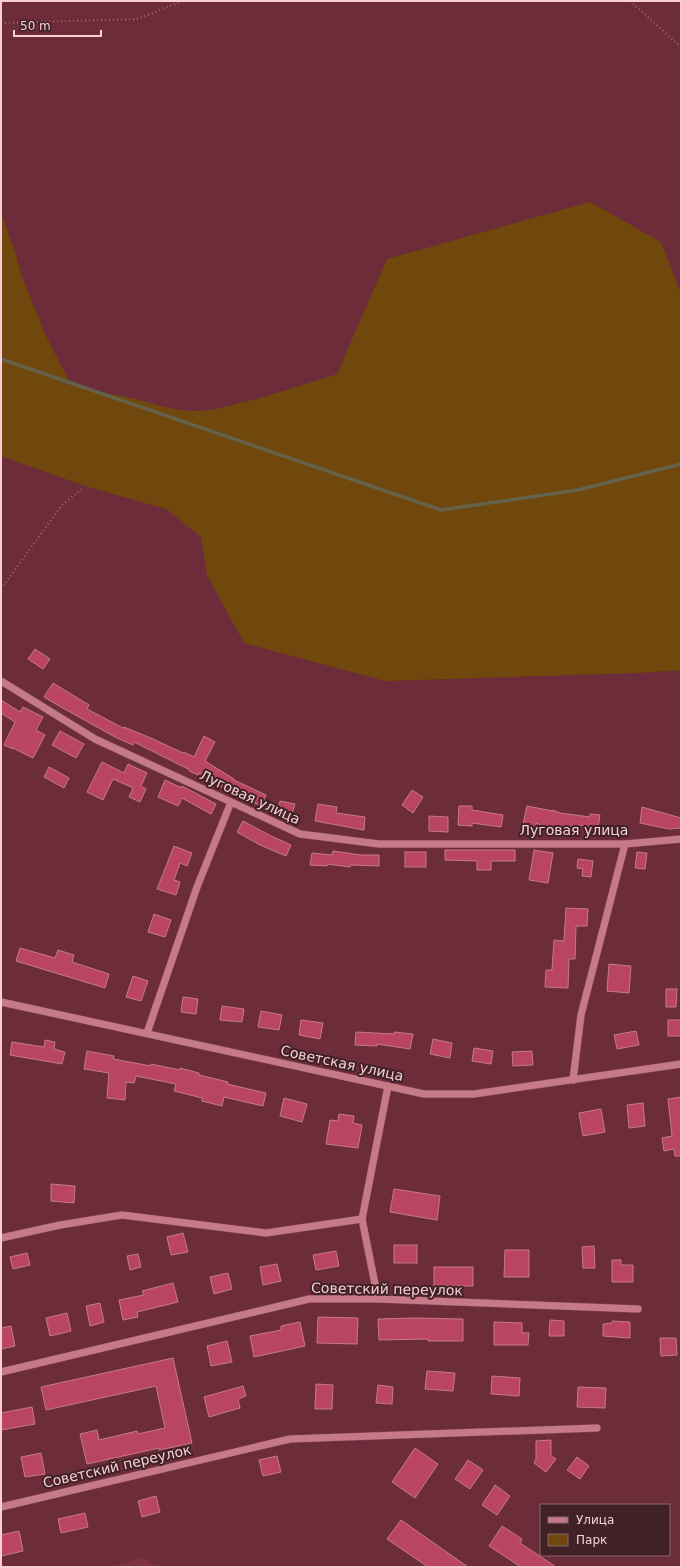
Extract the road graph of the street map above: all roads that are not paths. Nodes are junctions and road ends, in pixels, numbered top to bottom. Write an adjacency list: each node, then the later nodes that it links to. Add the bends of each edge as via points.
1 (1, 681): 2 (street, Луговая улица, via 95,739)
2 (231, 802): 4 (street, Луговая улица, via 300,834 379,844); 6 (street, via 197,887)
3 (681, 839): 4 (street, Луговая улица)
4 (625, 844): 8 (street, via 581,1015)
5 (1, 1002): 6 (street, Советская улица)
6 (148, 1033): 9 (street, Советская улица)
7 (681, 1064): 8 (street, Советская улица)
8 (573, 1080): 9 (street, Советская улица, via 474,1094 424,1094)
9 (388, 1086): 10 (street)
10 (362, 1219): 11 (street, via 266,1233 122,1215); 12 (street)
11 (1, 1238)
12 (378, 1300): 13 (street, Советский переулок); 14 (street, Советский переулок, via 310,1299)
13 (638, 1310)
14 (1, 1372)
15 (597, 1428): 16 (street, Советский переулок, via 290,1439)
16 (1, 1507)

